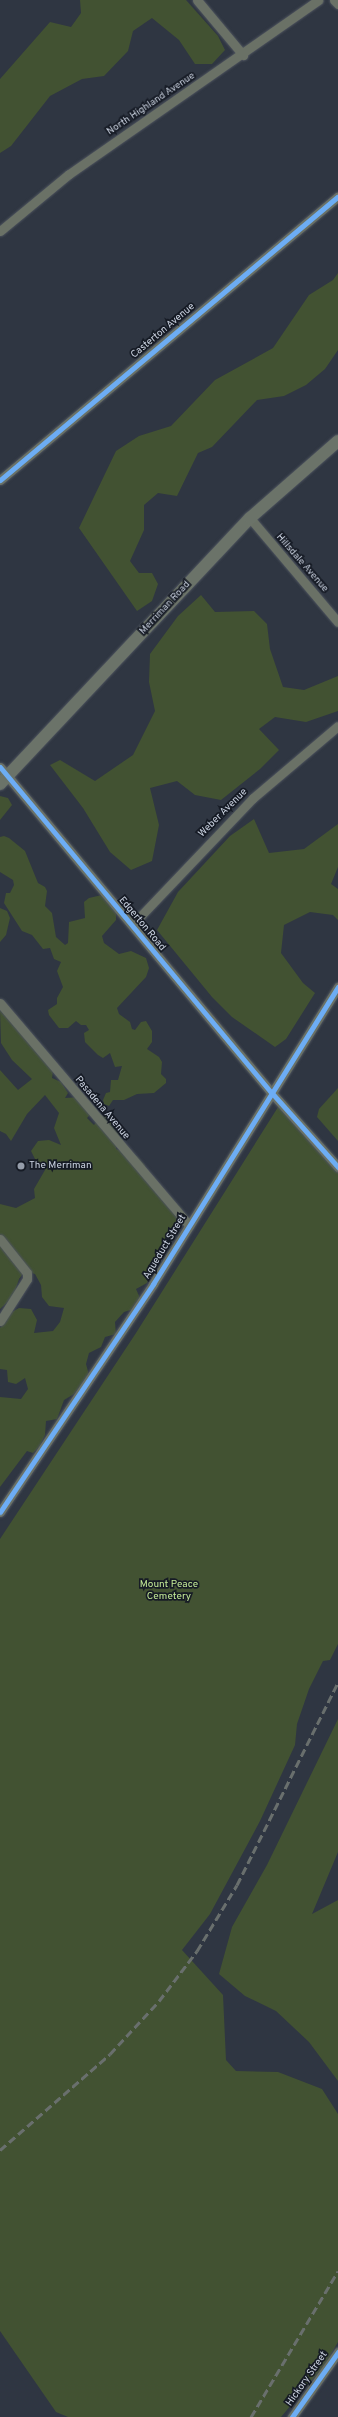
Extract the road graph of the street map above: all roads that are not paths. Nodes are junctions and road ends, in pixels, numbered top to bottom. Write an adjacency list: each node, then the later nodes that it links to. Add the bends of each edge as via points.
1 (197, 0): 5 (street)
2 (318, 0): 5 (street, North Highland Avenue)
3 (334, 0): 4 (street)
4 (338, 4)
5 (243, 55): 7 (street, North Highland Avenue, via 69,174)
6 (338, 196): 9 (street, Casterton Avenue)
7 (0, 231)
8 (338, 441): 10 (main road, Merriman Road)
9 (0, 480)
10 (250, 518): 11 (street, Hillsdale Avenue); 13 (main road, Merriman Road)
11 (338, 622)
12 (338, 726): 14 (street, Weber Avenue, via 247,804)
13 (2, 776): 14 (street, Edgerton Road)
14 (132, 925): 17 (street, Edgerton Road)
15 (338, 987): 17 (street, Aqueduct Street)
16 (0, 1003): 19 (street, Pasadena Avenue)
17 (272, 1092): 18 (street, Edgerton Road); 19 (street, Aqueduct Street)
18 (338, 1167)
19 (189, 1225): 22 (street, Aqueduct Street, via 153,1284)
20 (0, 1240): 21 (street, via 24,1268 27,1279)
21 (0, 1322)
22 (0, 1512)
23 (338, 2352): 24 (street, Hickory Street)
24 (292, 2417)

